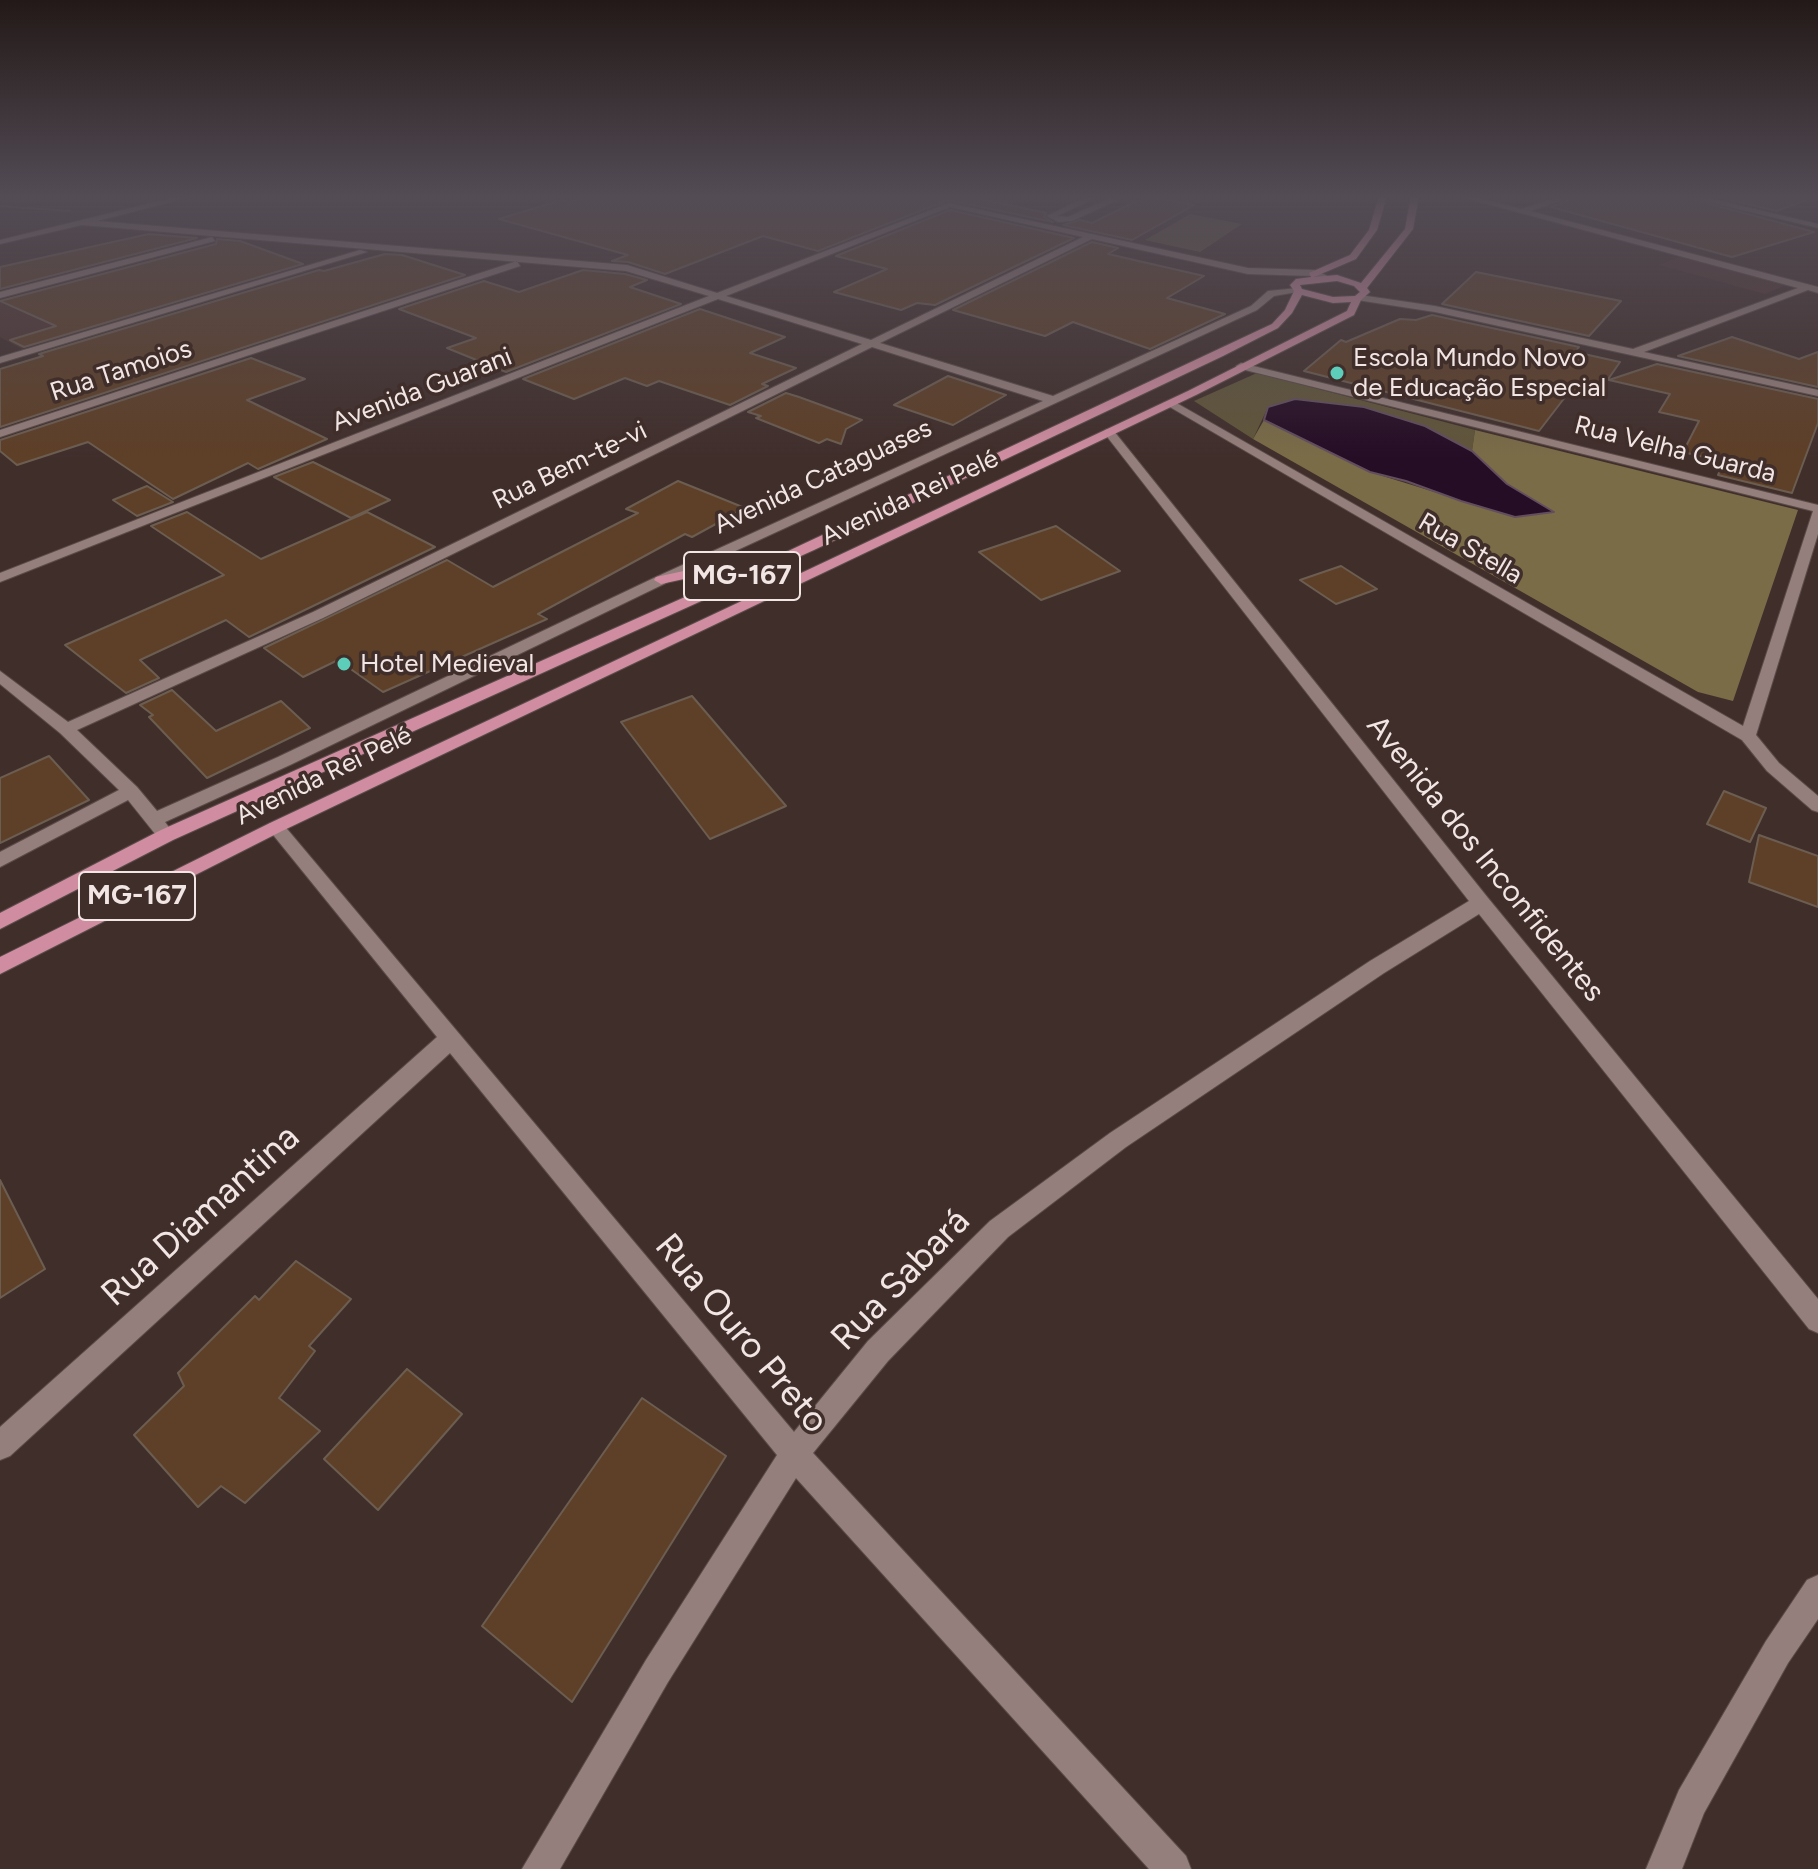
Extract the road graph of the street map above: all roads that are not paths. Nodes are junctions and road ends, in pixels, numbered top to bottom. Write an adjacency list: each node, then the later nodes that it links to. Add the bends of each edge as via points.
1 (45, 283): 14 (street)
2 (259, 283): 18 (street)
3 (458, 283): 24 (street, Rua Tamoios)
4 (675, 283): 15 (street)
5 (754, 283): 15 (street, Avenida Guarani)
6 (994, 283): 16 (street, Rua Bem-te-vi)
7 (1263, 283): 12 (street)
8 (1298, 283): 12 (main road, Avenida Rei Pelé)
9 (1350, 283): 13 (main road)
10 (1368, 283): 13 (main road, Avenida Rei Pelé / MG-167)
11 (1813, 288): 17 (street)
12 (1298, 291): 13 (main road, via 1333,300); 21 (street, Avenida Cataguases, via 1271,293 1254,308); 26 (main road, Avenida Rei Pelé / MG-167, via 1275,326)
13 (1361, 293): 17 (street); 19 (main road, Avenida Rei Pelé / MG-167, via 1351,313)
14 (0, 295)
15 (719, 297): 16 (street); 27 (street, Avenida Guarani)
16 (871, 344): 21 (street); 30 (street, Rua Bem-te-vi, via 332,608)
17 (1632, 353): 20 (street)
18 (0, 360)
19 (1241, 366): 22 (main road, Avenida Rei Pelé / MG-167); 25 (street, Rua Velha Guarda)
20 (1818, 393)
21 (1053, 400): 28 (street, Avenida Cataguases)
22 (1169, 403): 23 (main road, Avenida Rei Pelé / MG-167); 31 (street, Rua Stella)
23 (1109, 432): 34 (main road, Avenida Rei Pelé / MG-167); 37 (street, Avenida dos Inconfidentes)
24 (0, 434)
25 (1818, 511): 31 (street)
26 (809, 547): 28 (main road); 35 (main road, Avenida Rei Pelé / MG-167)
27 (0, 578)
28 (661, 580): 35 (street, Avenida Cataguases, via 284,761)
29 (0, 676): 30 (street)
30 (66, 729): 32 (street)
31 (1748, 736): 33 (street, via 1773,767)
32 (131, 791): 35 (street); 36 (street)
33 (1818, 806)
34 (276, 827): 39 (main road, Avenida Rei Pelé / MG-167); 40 (street, Rua Ouro Preto)
35 (160, 828): 38 (main road, Avenida Rei Pelé / MG-167)
36 (0, 860)
37 (1481, 903): 41 (street, Avenida dos Inconfidentes); 43 (street, Rua Sabará, via 1131,1131 999,1229 878,1351)
38 (0, 922)
39 (0, 966)
40 (450, 1039): 42 (street, Rua Diamantina); 43 (street, Rua Ouro Preto)
41 (1818, 1320)
42 (0, 1446)
43 (794, 1454): 45 (street, Rua Sabará); 46 (street, Rua Ouro Preto)
44 (1818, 1591): 47 (street, via 1691,1802)
45 (540, 1869)
46 (1173, 1869)
47 (1664, 1869)

